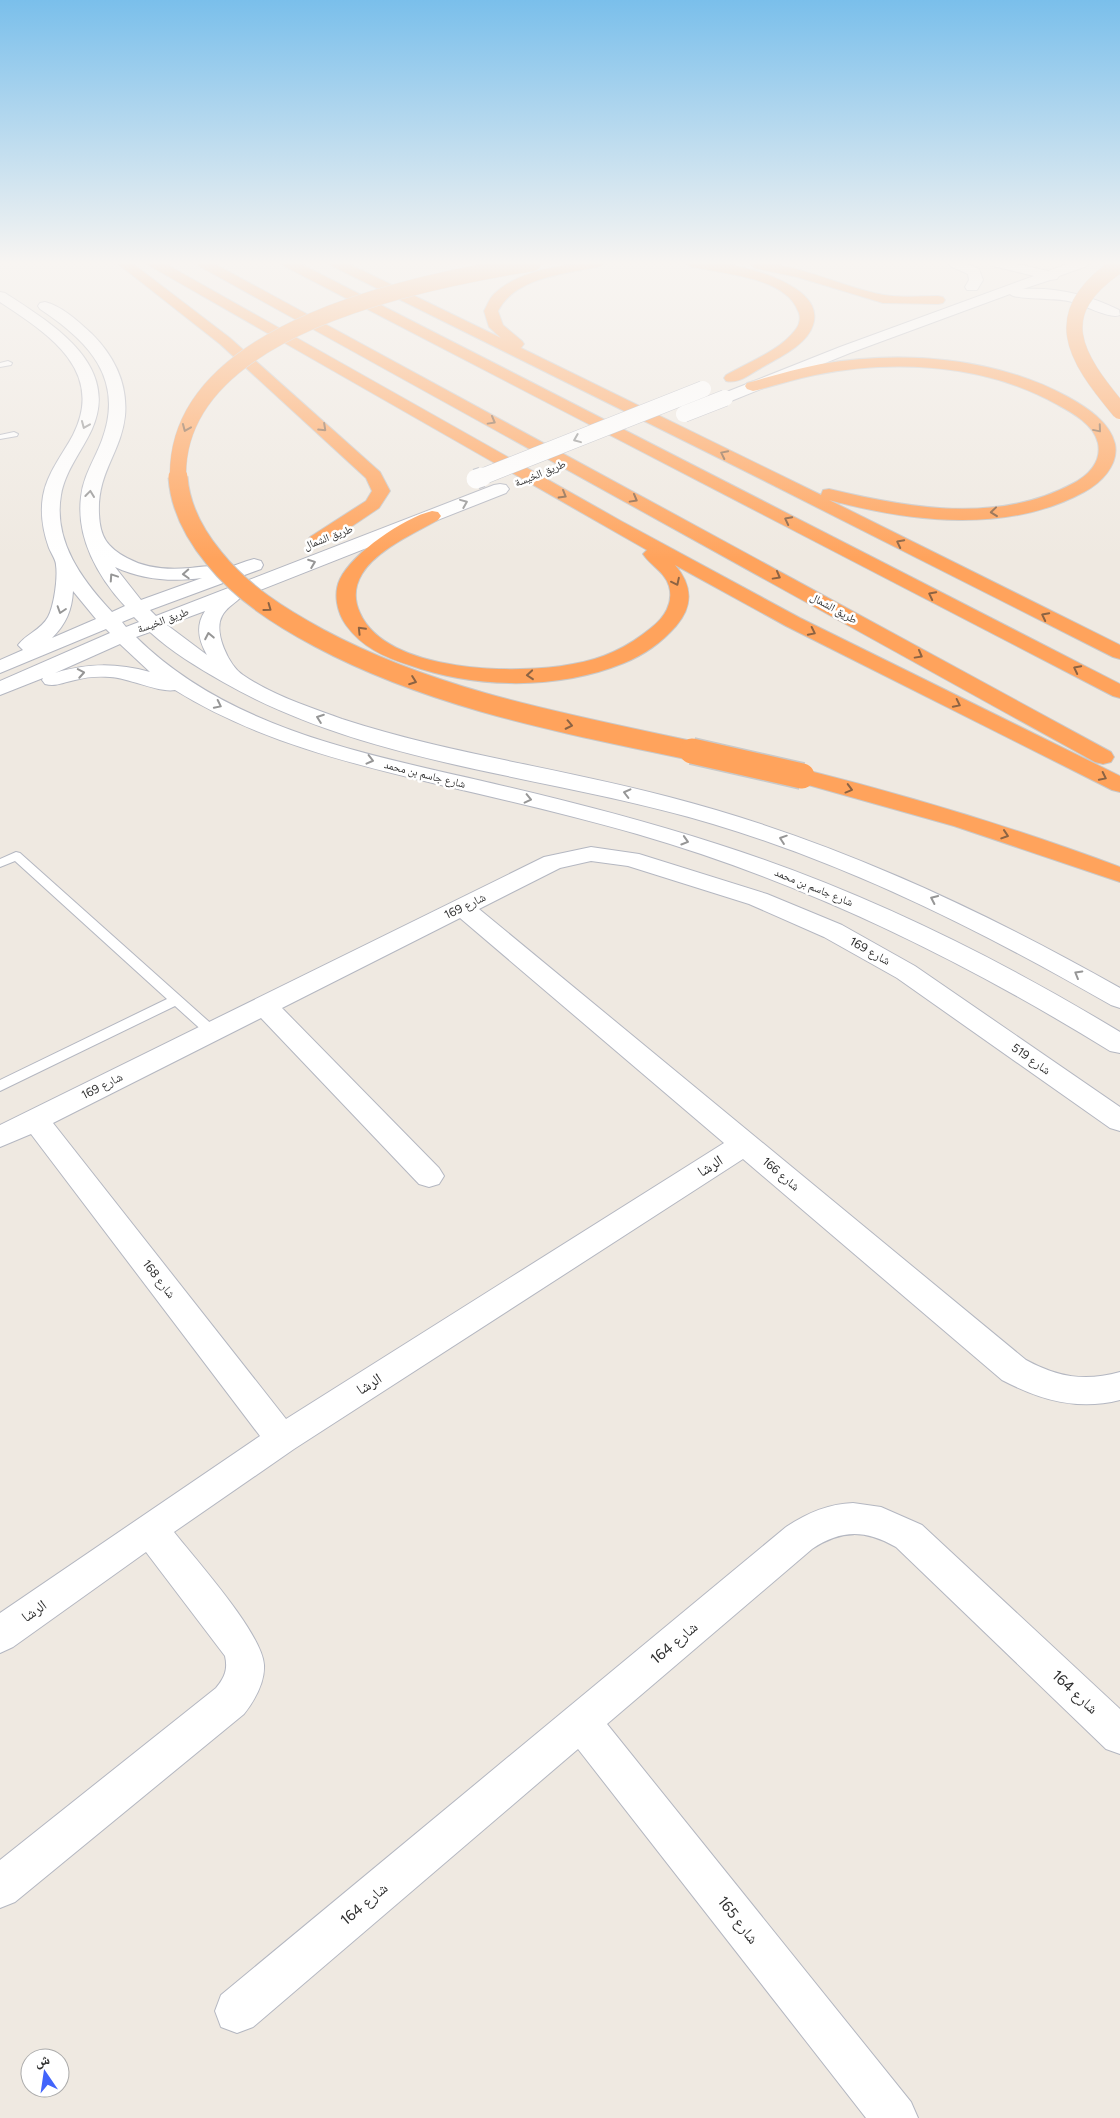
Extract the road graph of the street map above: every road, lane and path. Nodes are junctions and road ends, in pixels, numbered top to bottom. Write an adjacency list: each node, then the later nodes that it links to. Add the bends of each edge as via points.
1 (80, 362): 29 (main road, شارع جاسم بن محمد, one-way to 29, via 92,402 77,443 58,476 51,500 54,537)
2 (107, 362): 27 (main road, شارع جاسم بن محمد, one-way to 2, via 89,496 115,427 118,410 116,385)
3 (241, 362): 45 (highway, one-way to 45, bridge, via 226,373 198,404 181,440 177,484 183,505 197,537 220,567 280,616 329,645 452,695 526,716 802,776 961,820)
4 (248, 362): 28 (highway, one-way to 28, via 374,476 381,491 374,504)
5 (329, 362): 26 (highway, one-way to 26)
6 (385, 362): 42 (highway, طريق الشمال, one-way to 42)
7 (480, 362): 40 (highway, one-way to 7)
8 (537, 362): 14 (highway)
9 (542, 362): 14 (highway)
10 (758, 362): 15 (highway)
11 (774, 362): 15 (main road)
12 (809, 362): 16 (main road)
13 (1083, 362): 17 (highway, bridge)
14 (552, 369): 22 (highway, one-way to 14)
15 (732, 378): 23 (main road, one-way to 23, bridge)
16 (753, 386): 20 (main road, bridge); 22 (highway, one-way to 22, via 821,368 853,364 905,363 959,368 1013,380 1064,401 1097,427 1107,449 1099,472 1068,494 1036,505 979,513 940,514 889,509 850,501)
17 (1120, 411)
18 (14, 434): 19 (lane)
19 (0, 437)
20 (608, 445)
21 (590, 452): 25 (main road, طريق الخيسة, one-way to 21)
22 (751, 467): 34 (highway, one-way to 22)
23 (458, 486)
24 (388, 514): 28 (main road, طريق الشمال)
25 (432, 516): 26 (highway, one-way to 25, via 673,575 679,587 680,603 667,624 643,645 617,658 583,668 526,676 474,675 426,666 394,654 372,641 347,612 344,596 348,578 361,560); 30 (main road, طريق الخيسة, one-way to 25)
26 (615, 525): 43 (highway, one-way to 43, via 793,622)
27 (96, 542): 31 (main road, شارع جاسم بن محمد, one-way to 27, via 111,575); 31 (main road, one-way to 27, via 268,560 195,573 157,574 123,564)
28 (309, 544)
29 (66, 562): 33 (main road, شارع جاسم بن محمد, via 84,591); 35 (main road, one-way to 35, via 64,607 58,620 38,638)
30 (234, 594): 32 (main road, طريق الخيسة); 37 (main road, one-way to 30, via 207,633 208,624 219,606)
31 (138, 608): 32 (main road, شارع جاسم بن محمد); 33 (main road)
32 (153, 623): 33 (main road, طريق الخيسة); 37 (main road, شارع جاسم بن محمد, via 202,661)
33 (115, 628): 36 (main road, طريق الخيسة); 38 (main road, طريق الخيسة); 39 (main road, شارع جاسم بن محمد, via 157,668)
34 (1120, 653)
35 (0, 660)
36 (0, 667)
37 (232, 679): 48 (main road, شارع جاسم بن محمد, one-way to 37, via 973,918 884,877 794,843 661,802 387,740 303,712)
38 (0, 688)
39 (192, 692): 41 (main road, one-way to 39, via 75,673 109,670 132,672); 52 (main road, شارع جاسم بن محمد, one-way to 52, via 253,721 315,744 649,830 804,882 961,952)
40 (1120, 692)
41 (0, 694)
42 (1120, 767)
43 (1120, 785)
44 (0, 863): 49 (lane, via 16,856)
45 (1120, 875)
46 (462, 907): 47 (main road, شارع 169, via 565,858 591,854 618,856 720,886 796,914 870,950); 50 (main road, شارع 169); 57 (main road, شارع 166)
47 (941, 996): 55 (main road, شارع 519)
48 (1120, 999)
49 (176, 1000): 51 (lane); 53 (lane)
50 (264, 1005): 51 (main road, شارع 169); 58 (main road)
51 (212, 1031): 54 (main road, شارع 169)
52 (1120, 1044)
53 (0, 1086)
54 (35, 1119): 56 (main road, شارع 169); 60 (main road, شارع 168)
55 (1120, 1121)
56 (0, 1137)
57 (745, 1144): 59 (main road, شارع 166, via 1014,1370 1031,1380 1070,1391 1090,1392); 60 (main road, الرشا)
58 (429, 1176)
59 (1120, 1386)
60 (282, 1439): 61 (main road, الرشا)
61 (150, 1529): 62 (main road, الرشا); 65 (main road, via 239,1646 245,1656 245,1679 230,1701)
62 (0, 1635)
63 (581, 1722): 64 (main road, شارع 164, via 811,1529 842,1518 859,1518 877,1521 909,1536); 66 (main road, شارع 164); 67 (main road, شارع 165)
64 (1120, 1735)
65 (0, 1887)
66 (236, 2011)
67 (895, 2118)

